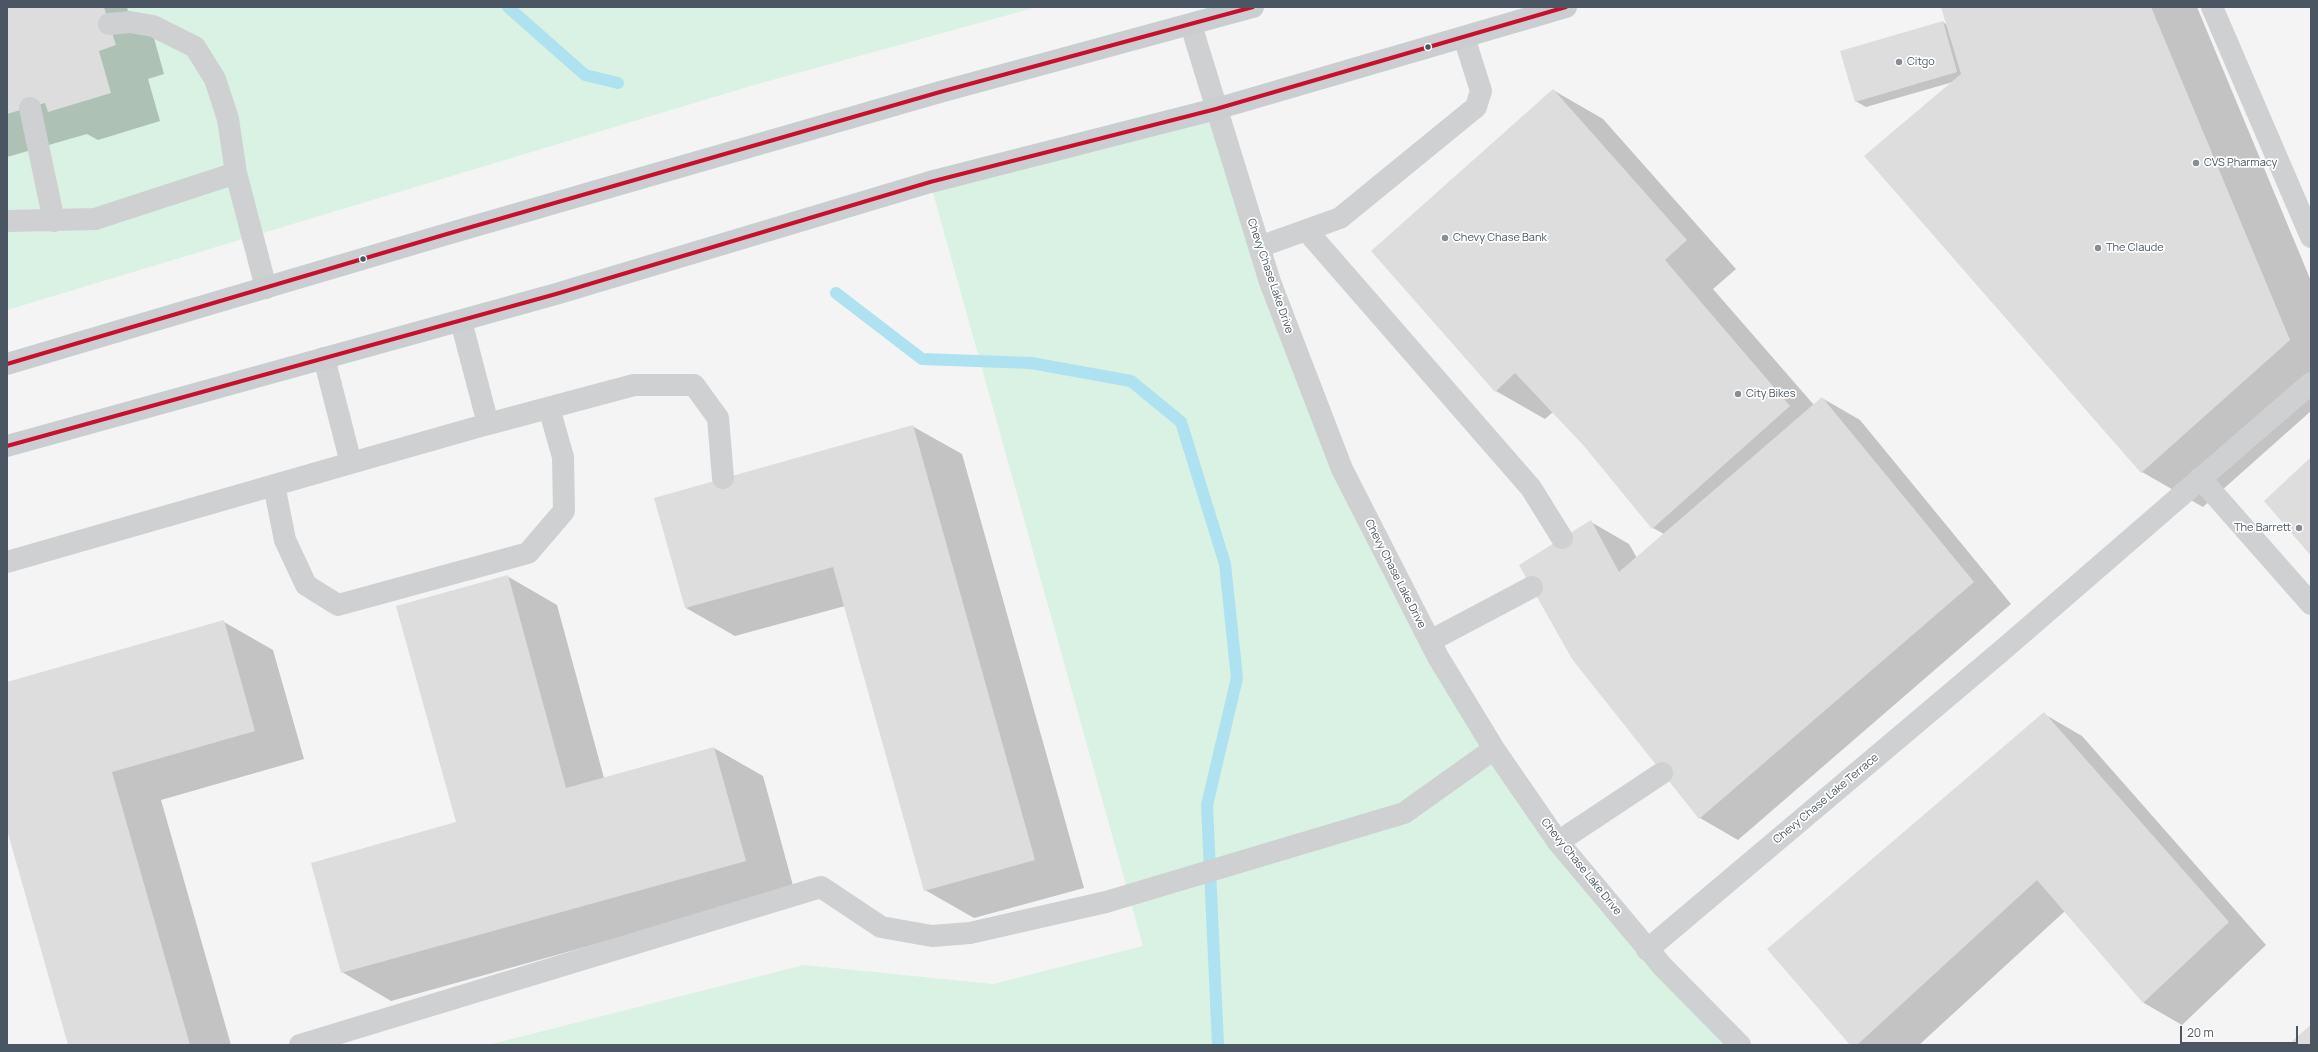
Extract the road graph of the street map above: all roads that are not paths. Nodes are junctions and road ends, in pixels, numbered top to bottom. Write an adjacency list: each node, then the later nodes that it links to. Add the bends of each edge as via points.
1 (1252, 7): 5 (main road)
2 (1566, 7): 6 (main road)
3 (2212, 7): 13 (street)
4 (110, 24): 9 (street, via 130,22 153,26 195,47 215,79 228,119)
5 (1191, 25): 8 (street, Chevy Chase Lake Drive); 15 (main road, via 940,92)
6 (1464, 37): 8 (main road); 12 (street, via 1481,91 1476,108 1340,218)
7 (30, 108): 11 (street)
8 (1216, 109): 14 (street, Chevy Chase Lake Drive); 16 (main road, via 930,182)
9 (236, 173): 11 (street, via 96,219); 15 (street)
10 (7, 221): 11 (street)
11 (54, 221)
12 (1307, 231): 14 (street); 27 (street, via 1531,488)
13 (2311, 237)
14 (1259, 247): 31 (street, Chevy Chase Lake Drive, via 1270,282 1342,468)
15 (266, 288): 18 (main road)
16 (461, 321): 17 (main road); 21 (street)
17 (324, 358): 22 (main road); 23 (street)
18 (7, 364)
19 (2311, 383): 25 (street, Chevy Chase Lake Terrace)
20 (549, 408): 21 (street); 24 (street, via 634,385 694,385 718,418); 26 (street, via 563,457 564,511 528,553 338,605 306,585 285,540)
21 (488, 424): 23 (street)
22 (7, 446)
23 (351, 463): 26 (street)
24 (723, 478)
25 (2200, 478): 30 (street); 35 (street, Chevy Chase Lake Terrace, via 2005,648)
26 (274, 485): 28 (street)
27 (1562, 538)
28 (7, 562)
29 (1532, 586): 31 (street)
30 (2311, 604)
31 (1430, 641): 32 (street, Chevy Chase Lake Drive)
32 (1494, 749): 34 (street, Chevy Chase Lake Drive); 36 (street, via 1404,813 1106,902 970,933 932,936 881,927 821,887)
33 (1662, 773): 34 (street)
34 (1558, 842): 35 (street, Chevy Chase Lake Drive)
35 (1647, 950): 37 (street, Chevy Chase Lake Drive)
36 (300, 1045)
37 (1740, 1045)

